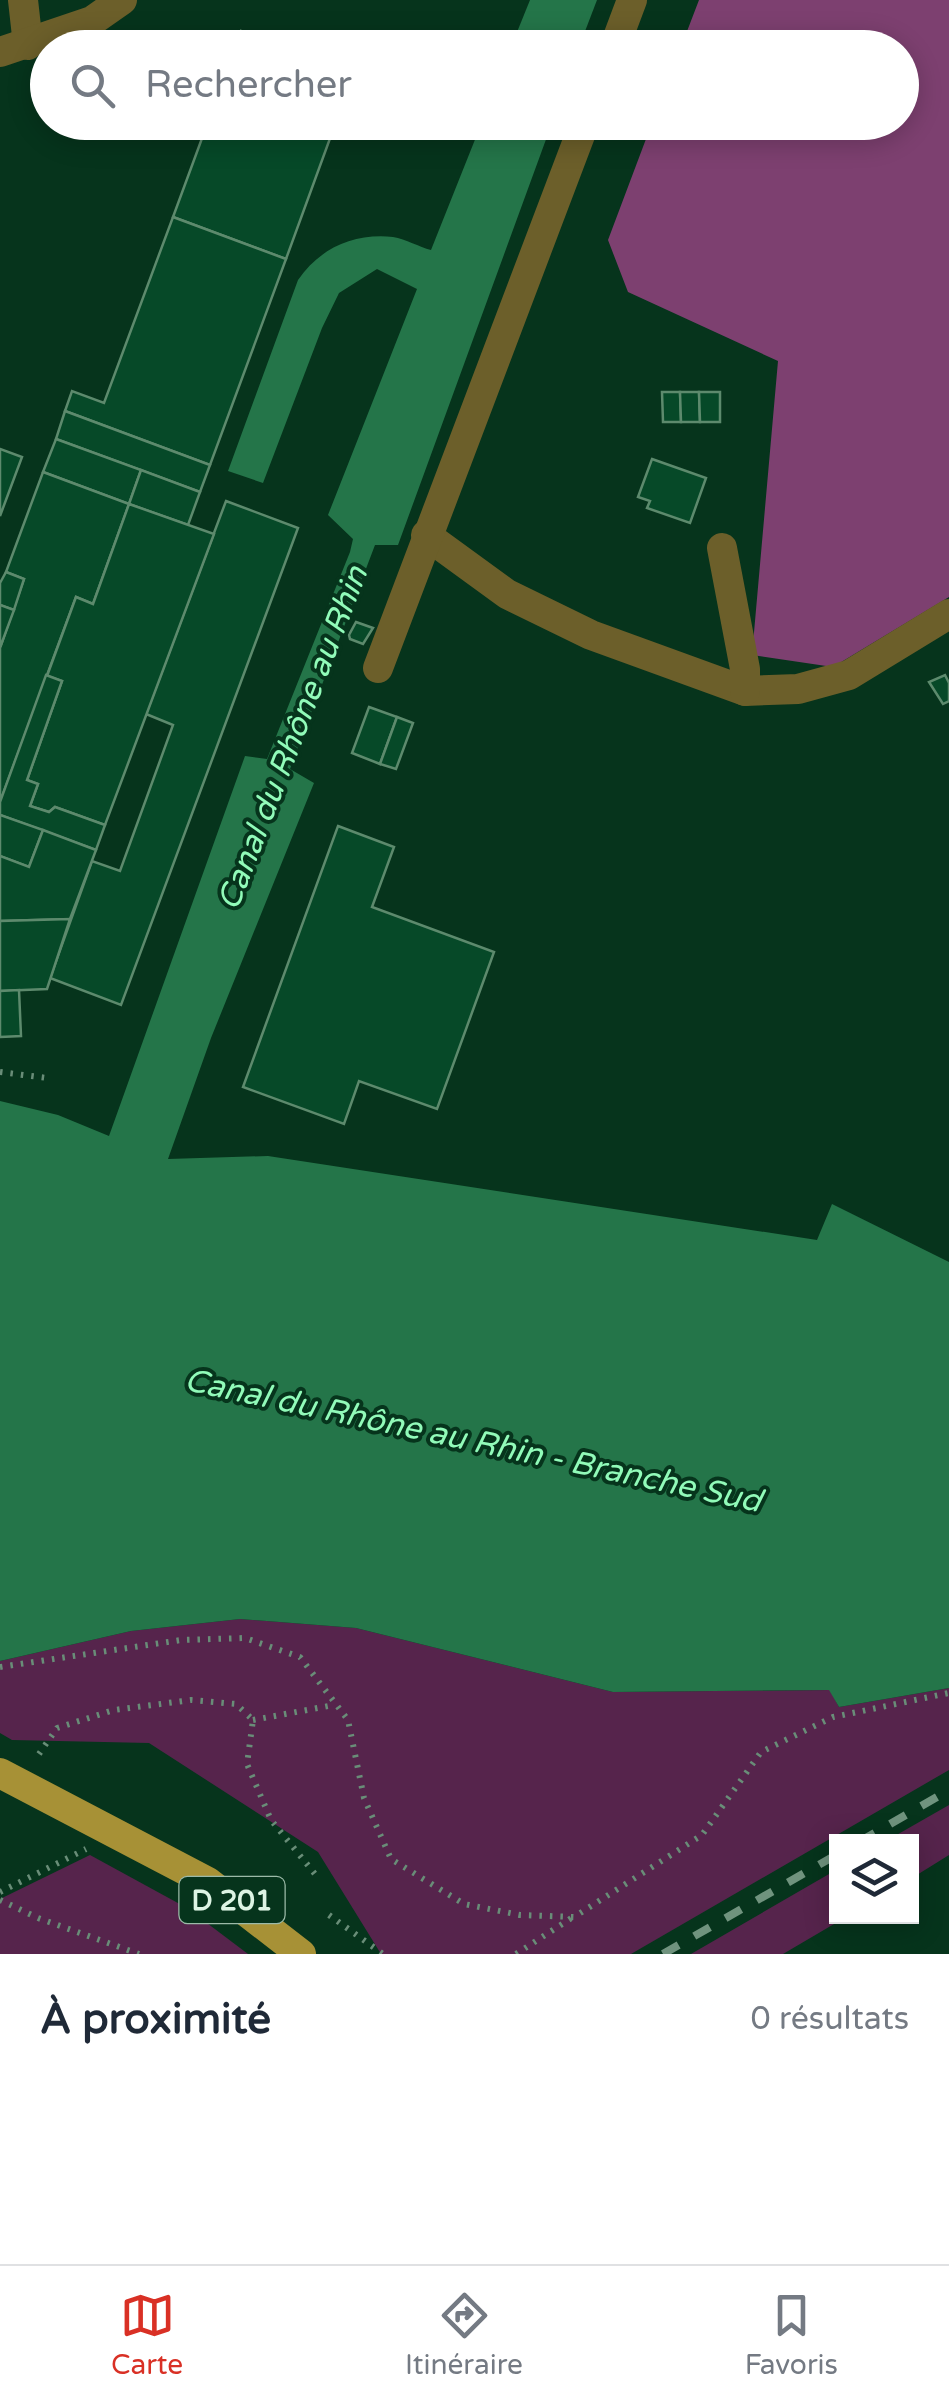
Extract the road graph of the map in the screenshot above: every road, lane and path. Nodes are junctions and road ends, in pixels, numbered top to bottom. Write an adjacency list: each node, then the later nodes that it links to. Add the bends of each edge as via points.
1 (23, 0): 6 (street)
2 (122, 0): 4 (street)
3 (632, 0): 5 (street)
4 (66, 30)
5 (621, 30)
6 (14, 48)
7 (579, 140): 8 (street)
8 (426, 535): 11 (street); 12 (street, via 507,594 574,627)
9 (722, 548): 12 (street)
10 (949, 614): 12 (street, via 849,674 798,689)
11 (378, 668)
12 (745, 691)
13 (0, 1072): 14 (path)
14 (48, 1078)
15 (0, 1667): 17 (path, via 182,1640 245,1638 300,1657)
16 (949, 1693): 26 (path, via 833,1717 761,1752 702,1835)
17 (334, 1705): 18 (path); 26 (path, via 348,1720 364,1798 390,1858 464,1904)
18 (253, 1720): 19 (path, via 236,1704 190,1700 114,1710 57,1728); 22 (path, via 247,1764 271,1820)
19 (39, 1754)
20 (0, 1773): 28 (main road, D 201, via 208,1882)
21 (97, 1850): 23 (path, via 86,1849)
22 (315, 1874)
23 (0, 1892)
24 (0, 1900): 27 (path)
25 (329, 1915): 29 (path)
26 (574, 1917): 30 (path)
27 (140, 1954)
28 (301, 1954)
29 (383, 1954)
30 (516, 1954)

